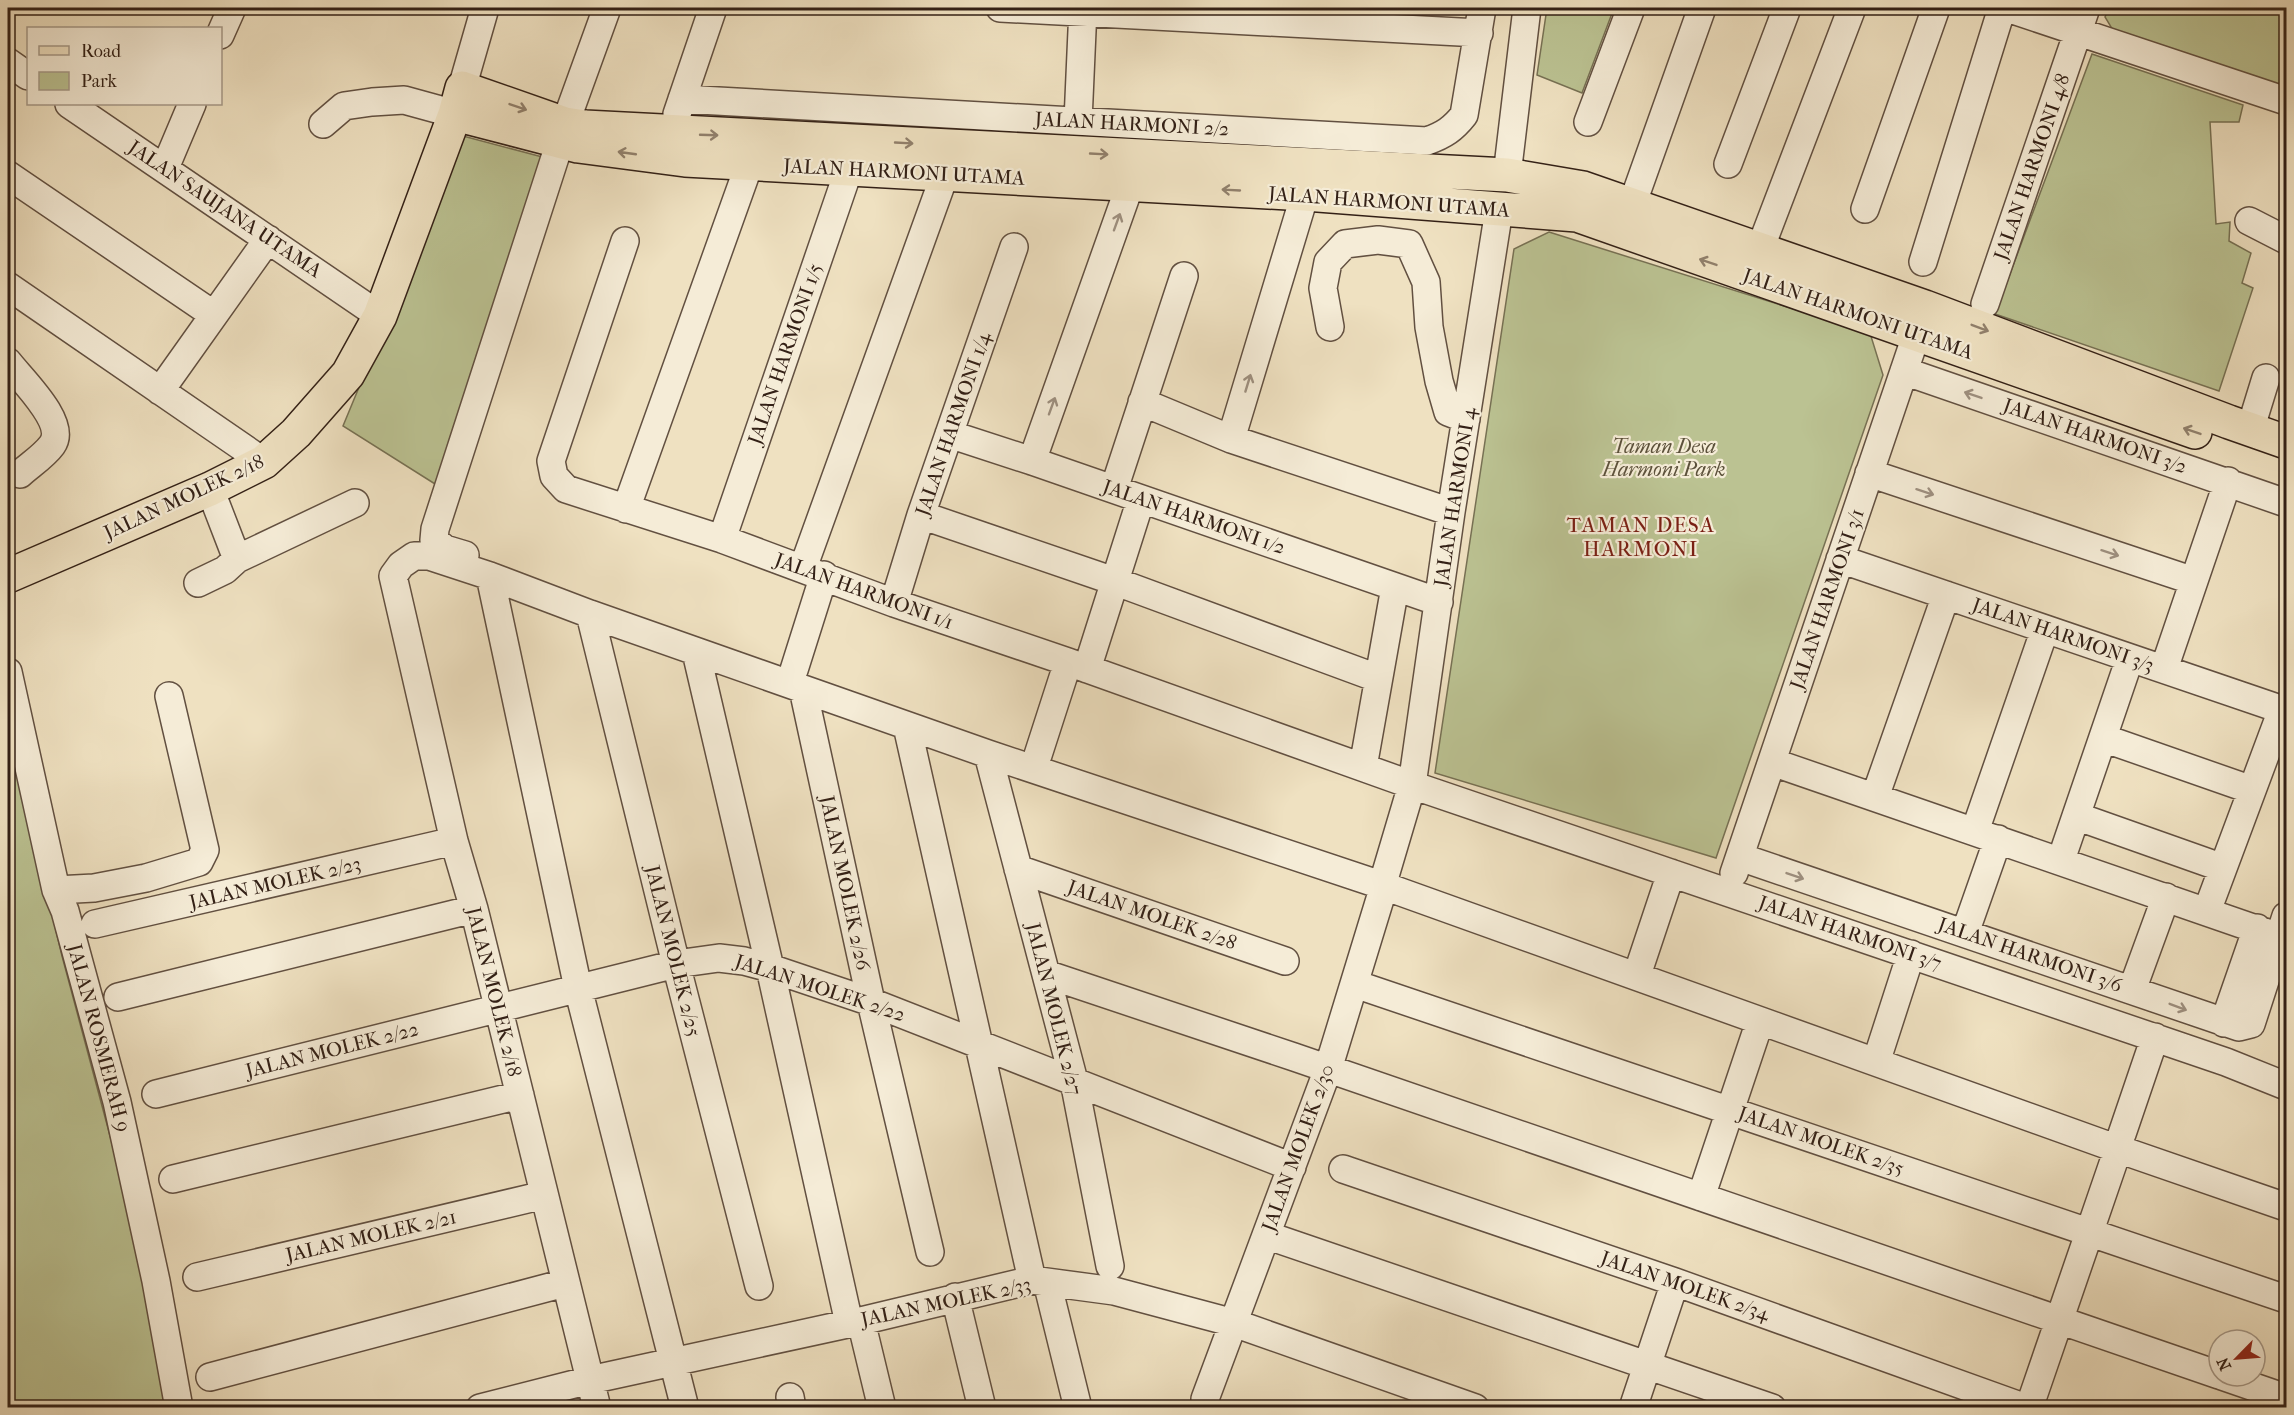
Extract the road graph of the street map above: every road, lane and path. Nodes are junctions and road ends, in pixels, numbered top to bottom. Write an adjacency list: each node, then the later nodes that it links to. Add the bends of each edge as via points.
1 (232, 8): 16 (street)
2 (485, 8): 18 (street)
3 (607, 8): 25 (street)
4 (713, 8): 17 (street)
5 (1000, 8): 13 (street)
6 (1527, 8): 33 (street)
7 (1631, 8): 23 (street)
8 (1702, 8): 36 (street)
9 (1787, 8): 27 (street)
10 (1852, 8): 44 (street)
11 (1936, 8): 37 (street)
12 (2004, 8): 14 (street); 45 (street)
13 (1082, 10): 15 (street); 22 (street)
14 (2082, 19): 19 (street); 48 (street, JALAN HARMONI 4/8)
15 (1481, 20): 22 (street, JALAN HARMONI 2/2, via 1464,115 1454,128 1427,141)
16 (222, 30)
17 (682, 99): 22 (street, JALAN HARMONI 2/2); 26 (street)
18 (459, 101): 24 (street, via 404,100 344,106); 25 (main road, JALAN HARMONI UTAMA); 50 (main road, JALAN MOLEK 2/18)
19 (2286, 101)
20 (70, 105): 29 (street, JALAN SAUJANA UTAMA)
21 (192, 105): 29 (street)
22 (1078, 121)
23 (1588, 122)
24 (323, 124)
25 (563, 133): 26 (main road, JALAN HARMONI UTAMA); 98 (street, via 434,540 446,549)
26 (666, 145): 28 (main road, JALAN HARMONI UTAMA); 33 (main road, JALAN HARMONI UTAMA, one-way to 33, via 850,140)
27 (1728, 164)
28 (749, 165): 30 (main road, JALAN HARMONI UTAMA); 74 (street)
29 (165, 168): 40 (street, JALAN SAUJANA UTAMA)
30 (849, 169): 31 (main road, JALAN HARMONI UTAMA); 77 (street, JALAN HARMONI 1/5)
31 (945, 174): 34 (main road, JALAN HARMONI UTAMA); 80 (street)
32 (8, 175): 49 (street)
33 (1507, 175): 36 (main road, JALAN HARMONI UTAMA, via 1583,188)
34 (1130, 185): 35 (main road, JALAN HARMONI UTAMA, one-way to 34); 63 (street, one-way to 34)
35 (1305, 194): 38 (main road, JALAN HARMONI UTAMA); 61 (street, one-way to 35)
36 (1632, 205): 44 (main road, JALAN HARMONI UTAMA)
37 (1865, 209)
38 (1499, 210): 51 (main road, JALAN HARMONI UTAMA, one-way to 38, via 1576,215); 58 (street, JALAN HARMONI 4)
39 (2250, 221): 42 (street)
40 (268, 239): 49 (street); 50 (street, JALAN SAUJANA UTAMA)
41 (625, 240): 74 (street, JALAN HARMONI 1/1, via 551,461 554,476 566,489)
42 (2286, 240)
43 (1014, 247): 60 (street, JALAN HARMONI 1/4)
44 (1761, 249): 51 (main road, JALAN HARMONI UTAMA)
45 (1923, 262)
46 (1184, 276): 57 (street)
47 (8, 286): 56 (street)
48 (1985, 304)
49 (214, 315): 56 (street)
50 (380, 316): 64 (main road, JALAN MOLEK 2/18, via 348,374 296,433)
51 (1921, 321): 54 (street, JALAN HARMONI 3/1); 59 (main road, JALAN HARMONI UTAMA, one-way to 59); 65 (main road, JALAN HARMONI UTAMA, one-way to 51)
52 (1330, 327): 58 (street, via 1323,288 1328,262 1345,244 1378,240 1409,244 1426,282 1429,327 1448,412)
53 (8, 362): 67 (street, via 53,419 56,431 52,444)
54 (1904, 371): 66 (street, JALAN HARMONI 3/1); 68 (street, JALAN HARMONI 3/2, one-way to 54)
55 (2266, 378): 59 (street)
56 (160, 391): 64 (street)
57 (1142, 402): 61 (street); 70 (street)
58 (1466, 419): 75 (street, JALAN HARMONI 4)
59 (2250, 430): 62 (main road, JALAN HARMONI UTAMA)
60 (950, 434): 63 (street, JALAN HARMONI 1/2); 76 (street, JALAN HARMONI 1/4)
61 (1231, 439): 75 (street)
62 (2286, 442)
63 (1032, 461): 70 (street, JALAN HARMONI 1/2)
64 (264, 462): 69 (main road, JALAN MOLEK 2/18)
65 (2286, 465)
66 (1869, 473): 79 (street, JALAN HARMONI 3/1); 84 (street, one-way to 84)
67 (20, 474)
68 (2228, 482): 73 (street, JALAN HARMONI 3/2); 84 (street)
69 (210, 489): 78 (street); 81 (main road, JALAN MOLEK 2/18)
70 (1113, 489): 71 (street, JALAN HARMONI 1/2)
71 (1141, 499): 83 (street); 86 (street, JALAN HARMONI 1/2)
72 (355, 503): 78 (street)
73 (2286, 503)
74 (626, 509): 77 (street, JALAN HARMONI 1/1)
75 (1451, 512): 88 (street, JALAN HARMONI 4)
76 (921, 515): 83 (street); 89 (street, JALAN HARMONI 1/4)
77 (722, 539): 80 (street, JALAN HARMONI 1/1)
78 (237, 559): 85 (street, via 225,570)
79 (1840, 559): 87 (street, JALAN HARMONI 3/3); 105 (street, JALAN HARMONI 3/1)
80 (813, 572): 89 (street, JALAN HARMONI 1/1); 98 (street)
81 (8, 576)
82 (490, 576): 90 (street); 112 (street, JALAN MOLEK 2/18, via 429,556 414,556 393,576); 134 (street)
83 (1114, 581): 94 (street); 97 (street)
84 (2194, 581): 95 (street)
85 (198, 583)
86 (1395, 586): 88 (street, JALAN HARMONI 1/2); 97 (street)
87 (1946, 595): 91 (street, JALAN HARMONI 3/3); 109 (street)
88 (1439, 602): 107 (street, JALAN HARMONI 4)
89 (894, 603): 94 (street, JALAN HARMONI 1/1)
90 (590, 614): 92 (street); 129 (street, JALAN MOLEK 2/25)
91 (2045, 629): 93 (street, JALAN HARMONI 3/3); 111 (street)
92 (696, 652): 98 (street); 131 (street)
93 (2130, 658): 95 (street, JALAN HARMONI 3/3); 102 (street)
94 (1078, 665): 104 (street); 106 (street, JALAN HARMONI 1/1)
95 (2164, 669): 100 (street, JALAN HARMONI 3/3)
96 (8, 672): 119 (street, JALAN ROSMERAH 9)
97 (1377, 678): 106 (street)
98 (799, 680): 101 (street); 104 (street); 137 (street, JALAN MOLEK 2/26)
99 (169, 696): 119 (street, via 205,850 199,862 146,878 94,888)
100 (2284, 710): 108 (street)
101 (907, 726): 103 (street); 141 (street)
102 (2103, 738): 108 (street); 110 (street)
103 (988, 754): 116 (street, JALAN MOLEK 2/27); 118 (street)
104 (1038, 755): 118 (street)
105 (1772, 762): 109 (street); 113 (street, JALAN HARMONI 3/1)
106 (1363, 767): 107 (street, JALAN HARMONI 1/1)
107 (1412, 784): 117 (street, JALAN HARMONI 3/7); 118 (street, JALAN HARMONI 4)
108 (2252, 790): 115 (street)
109 (1875, 797): 111 (street)
110 (2076, 816): 114 (street); 115 (street)
111 (1987, 835): 114 (street); 126 (street)
112 (454, 841): 122 (street, JALAN MOLEK 2/18); 124 (street, JALAN MOLEK 2/23)
113 (1740, 857): 120 (street, JALAN HARMONI 3/1); 126 (street, JALAN HARMONI 3/6, one-way to 126)
114 (2061, 861): 121 (street)
115 (2223, 868): 123 (street)
116 (1018, 869): 128 (street, JALAN MOLEK 2/28); 132 (street, JALAN MOLEK 2/27)
117 (1671, 873): 120 (street, JALAN HARMONI 3/7); 130 (street)
118 (1384, 881): 130 (street); 133 (street, JALAN MOLEK 2/30); 139 (street)
119 (56, 890): 178 (street, JALAN ROSMERAH 9, via 69,922 117,1102)
120 (1728, 891): 127 (street, JALAN HARMONI 3/7)
121 (2166, 897): 123 (street); 135 (street)
122 (474, 909): 136 (street); 138 (street, JALAN MOLEK 2/18)
123 (2207, 911): 125 (street)
124 (95, 924)
125 (2274, 927): 135 (street, JALAN HARMONI 3/6, one-way to 125, via 2224,1023 2239,1027 2251,1024)
126 (1965, 933): 135 (street, JALAN HARMONI 3/6)
127 (1911, 954): 140 (street, JALAN HARMONI 3/7); 142 (street)
128 (1285, 961)
129 (675, 964): 131 (street, JALAN MOLEK 2/22, via 719,957); 134 (street, JALAN MOLEK 2/22); 165 (street, JALAN MOLEK 2/25)
130 (1640, 966): 142 (street)
131 (770, 968): 137 (street, JALAN MOLEK 2/22); 169 (street)
132 (1046, 974): 143 (street); 144 (street, JALAN MOLEK 2/27)
133 (1355, 984): 143 (street, JALAN MOLEK 2/30); 148 (street, JALAN MOLEK 2/35)
134 (578, 988): 138 (street, JALAN MOLEK 2/22); 171 (street)
135 (2132, 990)
136 (118, 997)
137 (871, 1002): 141 (street, JALAN MOLEK 2/22); 159 (street, JALAN MOLEK 2/26)
138 (499, 1009): 146 (street, JALAN MOLEK 2/22); 147 (street, JALAN MOLEK 2/18)
139 (1760, 1021): 148 (street); 149 (street)
140 (2155, 1037): 145 (street, JALAN HARMONI 3/7); 149 (street)
141 (979, 1044): 144 (street, JALAN MOLEK 2/22); 162 (street)
142 (1880, 1050): 149 (street)
143 (1328, 1069): 150 (street, JALAN MOLEK 2/30); 155 (street)
144 (1074, 1081): 150 (street, JALAN MOLEK 2/22); 160 (street, JALAN MOLEK 2/27)
145 (2286, 1086)
146 (156, 1094)
147 (520, 1095): 152 (street); 154 (street, JALAN MOLEK 2/18)
148 (1730, 1111): 155 (street); 157 (street, JALAN MOLEK 2/35)
149 (2120, 1142): 153 (street); 156 (street); 157 (street)
150 (1292, 1167): 158 (street, JALAN MOLEK 2/30)
151 (1343, 1169): 163 (street, JALAN MOLEK 2/34)
152 (173, 1179)
153 (2286, 1193)
154 (544, 1195): 161 (street, JALAN MOLEK 2/21); 164 (street, JALAN MOLEK 2/18)
155 (1701, 1197): 168 (street)
156 (2286, 1207)
157 (2090, 1232): 167 (street, JALAN MOLEK 2/35); 168 (street)
158 (1266, 1235): 170 (street, JALAN MOLEK 2/30); 172 (street)
159 (930, 1251)
160 (1110, 1266)
161 (197, 1277)
162 (1040, 1281): 166 (street, JALAN MOLEK 2/33); 170 (street, JALAN MOLEK 2/33, via 1114,1291); 184 (street)
163 (1676, 1282): 172 (street); 189 (street, JALAN MOLEK 2/34)
164 (565, 1283): 174 (street); 175 (street, JALAN MOLEK 2/18)
165 (759, 1286)
166 (955, 1297): 169 (street, JALAN MOLEK 2/33); 183 (street)
167 (2286, 1299)
168 (2059, 1321): 173 (street); 189 (street)
169 (855, 1322): 171 (street, JALAN MOLEK 2/33); 182 (street)
170 (1234, 1323): 185 (street, JALAN MOLEK 2/30); 186 (street, JALAN MOLEK 2/33)
171 (674, 1361): 175 (street, JALAN MOLEK 2/33); 181 (street)
172 (1648, 1364): 187 (street); 188 (street)
173 (2207, 1372)
174 (210, 1377)
175 (590, 1380): 179 (street, JALAN MOLEK 2/33); 180 (street, JALAN MOLEK 2/18)
176 (2256, 1388): 177 (street)
177 (2286, 1398)
178 (179, 1407)
179 (480, 1407)
180 (597, 1407)
181 (685, 1407)
182 (882, 1407)
183 (982, 1407)
184 (1078, 1407)
185 (1205, 1407)
186 (1475, 1407)
187 (1634, 1407)
188 (1772, 1407)
189 (2028, 1407)

